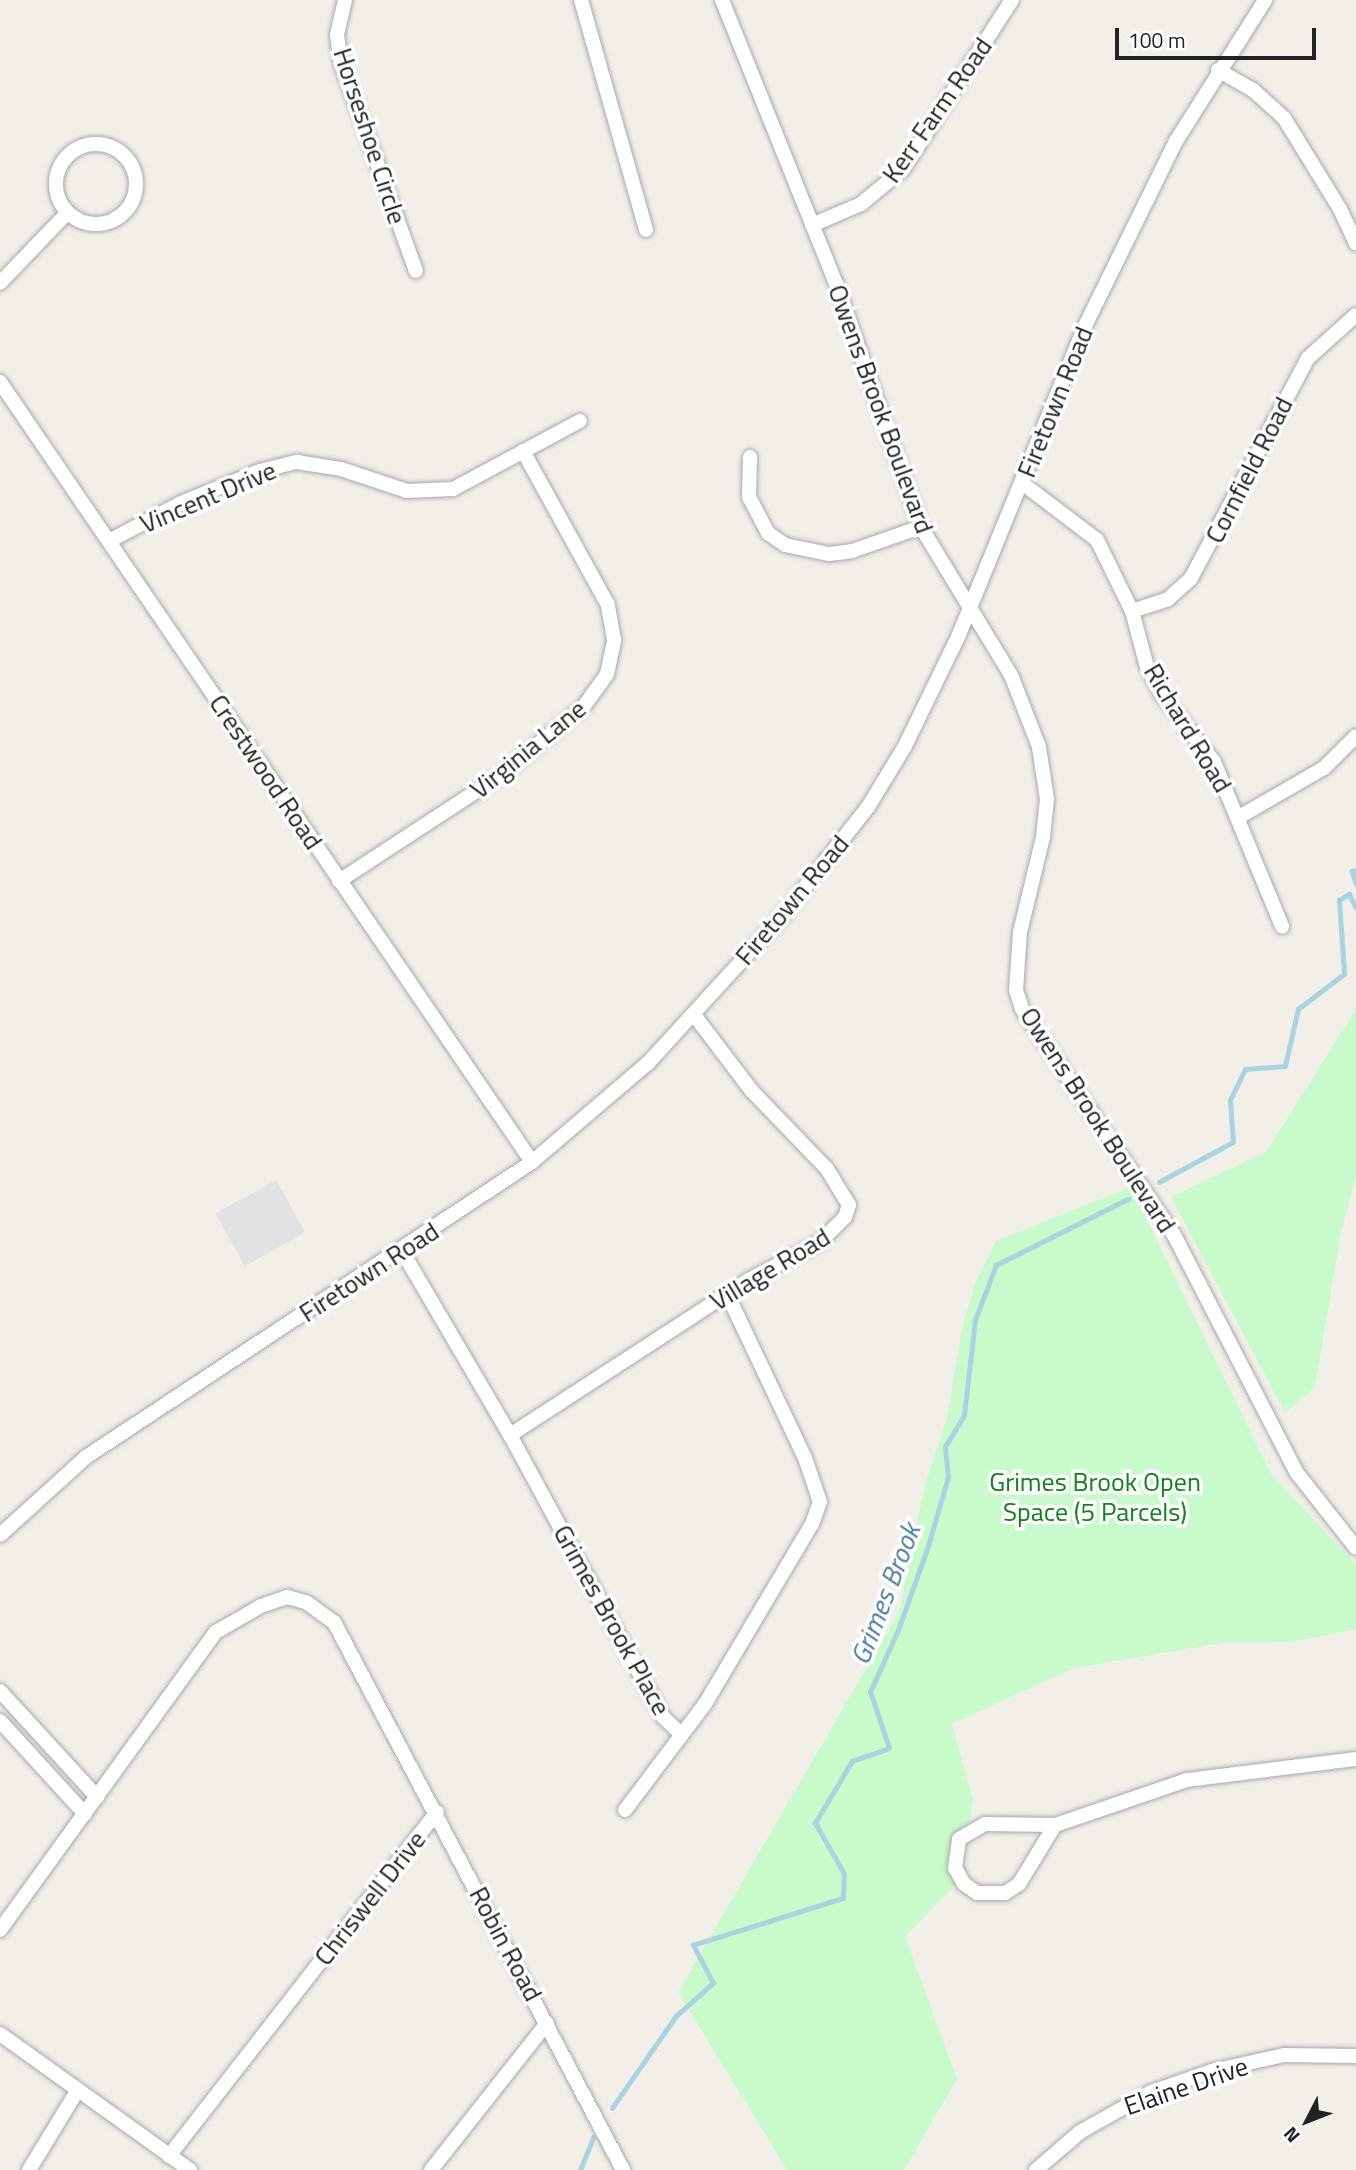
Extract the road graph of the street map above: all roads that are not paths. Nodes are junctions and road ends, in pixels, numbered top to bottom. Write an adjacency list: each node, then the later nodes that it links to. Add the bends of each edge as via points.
1 (345, 0): 11 (street, Horseshoe Circle, via 337,35 341,63)
2 (581, 0): 9 (street)
3 (722, 0): 8 (street, Owens Brook Boulevard)
4 (1012, 0): 8 (street, Kerr Farm Road, via 903,169 861,204)
5 (1265, 0): 6 (street, Firetown Road)
6 (1218, 70): 10 (street, via 1253,90 1284,118); 18 (street, Firetown Road, via 1176,141 1083,330)
7 (68, 212): 7 (street, via 56,189 62,163 81,147 94,144 119,152 128,161 136,186 126,210 104,223 91,224); 12 (street)
8 (812, 225): 19 (street, Owens Brook Boulevard)
9 (646, 230)
10 (1356, 244)
11 (416, 271)
12 (0, 283)
13 (1356, 315): 22 (street, Cornfield Road, via 1308,358 1191,579 1168,599)
14 (0, 382): 20 (street, Crestwood Road)
15 (580, 421): 16 (street, Vincent Drive)
16 (523, 451): 20 (street, Vincent Drive, via 472,482 437,492 407,491 313,461 278,465 181,503); 25 (street, Virginia Lane, via 605,598 614,640 607,674 584,706 501,775)
17 (750, 457): 19 (street, via 749,497 768,533 785,545 841,553)
18 (1021, 484): 21 (street, Firetown Road); 22 (street, Richard Road, via 1097,540)
19 (921, 527): 21 (street, Owens Brook Boulevard, via 934,555)
20 (109, 541): 25 (street, Crestwood Road)
21 (970, 602): 27 (street, Firetown Road, via 925,708 868,807 779,920); 33 (street, Owens Brook Boulevard, via 1028,710 1047,799 1043,837 1020,932 1016,990 1022,1009 1174,1235 1297,1473)
22 (1132, 611): 24 (street, Richard Road, via 1152,676 1214,762)
23 (1356, 736): 24 (street, via 1324,768)
24 (1239, 817): 26 (street, Richard Road)
25 (339, 881): 28 (street, Crestwood Road)
26 (1282, 926)
27 (694, 1015): 28 (street, Firetown Road, via 648,1063); 30 (street, Village Road, via 751,1090 827,1170 849,1205 836,1229 819,1243)
28 (532, 1163): 29 (street, Firetown Road)
29 (402, 1251): 31 (street, Grimes Brook Place); 32 (street, Firetown Road, via 86,1457)
30 (727, 1293): 31 (street, Village Road); 36 (street, Grimes Brook Place, via 805,1458 820,1502 812,1524 705,1704)
31 (510, 1435): 36 (street, Grimes Brook Place, via 663,1717)
32 (0, 1535)
33 (1356, 1548)
34 (0, 1691): 38 (street)
35 (0, 1721): 41 (street)
36 (681, 1734): 39 (street)
37 (1356, 1759): 42 (street, via 1187,1780)
38 (97, 1797): 40 (street, Chriswell Drive, via 216,1632 287,1597 306,1602 334,1622); 41 (street, Chriswell Drive)
39 (625, 1810)
40 (437, 1812): 44 (street, Robin Road); 48 (street, Chriswell Drive)
41 (85, 1814): 43 (street, Chriswell Drive)
42 (1055, 1825): 42 (street, via 985,1824 971,1829 959,1839 955,1868 964,1884 977,1892 1005,1893 1018,1884)
43 (0, 1930)
44 (547, 2023): 51 (street, Robin Road); 52 (street)
45 (0, 2034): 47 (street)
46 (1356, 2056): 53 (street, Elaine Drive, via 1277,2057 1212,2071 1151,2092 1080,2132)
47 (76, 2093): 48 (street); 49 (street)
48 (169, 2156): 50 (street)
49 (29, 2170)
50 (190, 2170)
51 (431, 2170)
52 (623, 2170)
53 (1037, 2170)

